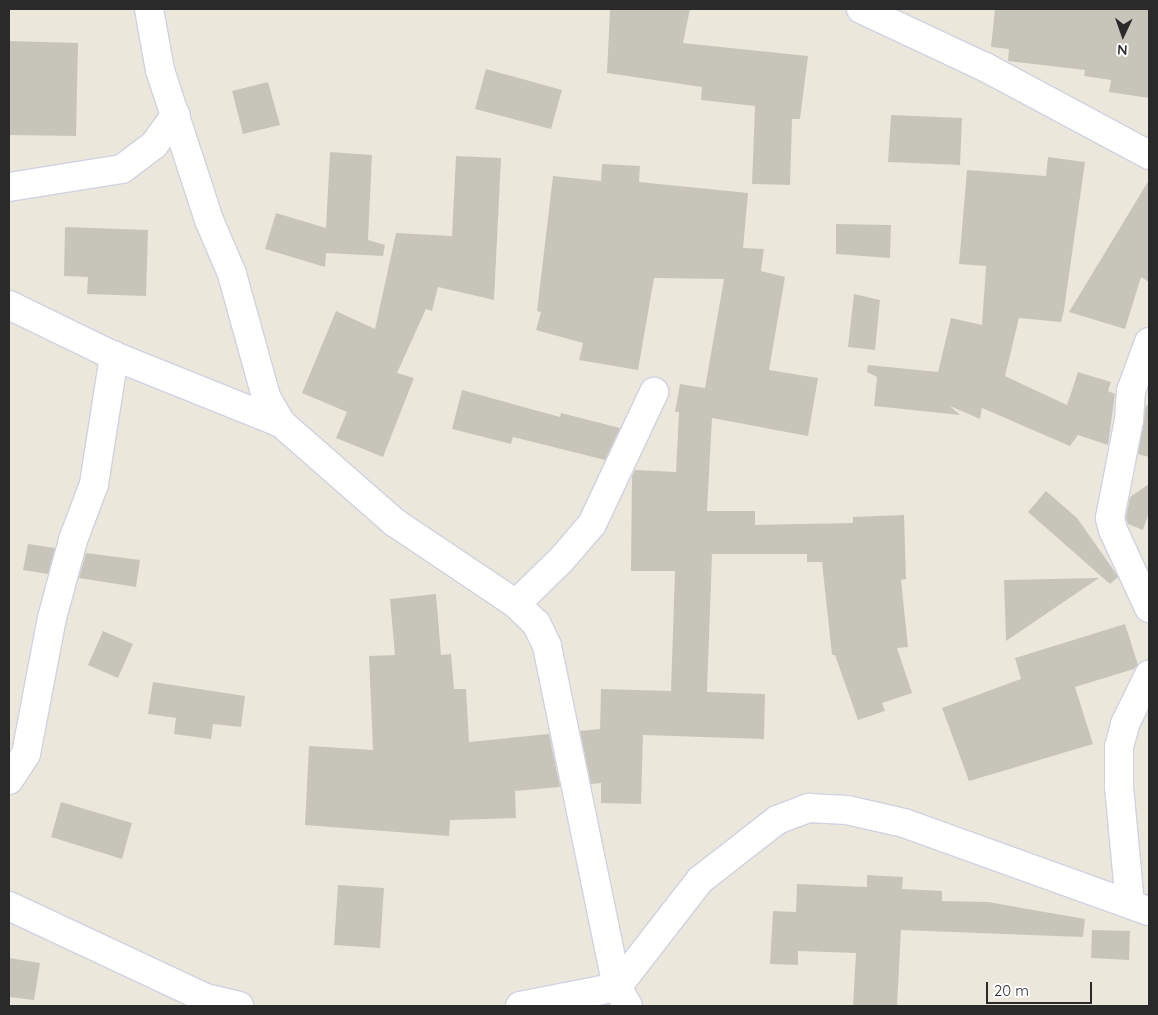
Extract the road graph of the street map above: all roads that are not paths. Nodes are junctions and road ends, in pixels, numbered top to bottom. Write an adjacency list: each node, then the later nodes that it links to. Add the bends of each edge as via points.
1 (149, 9): 3 (street, via 160,70)
2 (861, 9): 4 (street, via 985,68)
3 (176, 115): 5 (street, via 154,145 122,169); 10 (street, via 209,220 232,274 266,396)
4 (1149, 155)
5 (9, 187)
6 (9, 305): 8 (street)
7 (1149, 342): 12 (street, via 1131,391 1129,420 1110,518 1112,530)
8 (114, 356): 10 (street); 14 (street, via 94,484 73,540 52,618 26,754)
9 (654, 392): 11 (street, via 592,524)
10 (281, 423): 11 (street, via 394,522)
11 (516, 604): 17 (street, via 536,624 547,646)
12 (1149, 608)
13 (1149, 675): 16 (street, via 1125,724 1119,747 1119,786)
14 (9, 780)
15 (9, 906): 18 (street, via 205,998)
16 (1144, 910): 17 (street, via 904,823 847,810 809,808 777,820 700,880)
17 (620, 1000): 19 (street)
18 (239, 1006)
19 (520, 1006)

